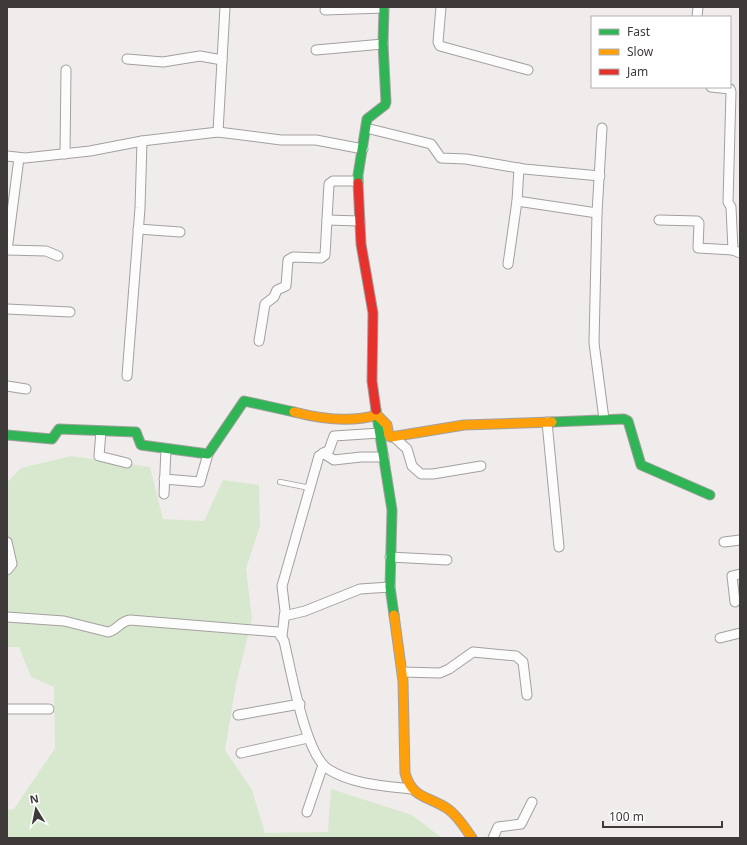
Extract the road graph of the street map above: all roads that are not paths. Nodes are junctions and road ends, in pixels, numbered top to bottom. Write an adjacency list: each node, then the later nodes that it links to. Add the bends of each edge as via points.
1 (225, 7): 8 (street)
2 (441, 7): 10 (street, via 438,42 440,46)
3 (384, 8): 4 (street); 5 (street)
4 (325, 10)
5 (383, 44): 6 (street); 12 (street, via 386,102 369,116)
6 (316, 50)
7 (127, 59): 8 (street, via 163,62 200,56)
8 (222, 60): 14 (street)
9 (66, 70): 17 (street)
10 (528, 70)
11 (717, 88): 24 (street, via 730,90 732,95 728,202)
12 (366, 128): 16 (street); 20 (street, via 429,144 441,158 466,159)
13 (602, 128): 21 (street)
14 (218, 132): 15 (street); 16 (street, via 281,140 316,140)
15 (142, 141): 17 (street); 29 (street)
16 (363, 149): 22 (street)
17 (65, 154): 19 (street)
18 (7, 156): 19 (street)
19 (19, 158): 31 (street)
20 (519, 168): 21 (street); 23 (street)
21 (600, 176): 25 (street)
22 (358, 181): 26 (street, via 333,181 329,184); 28 (street)
23 (517, 201): 25 (street); 34 (street)
24 (736, 207): 32 (street)
25 (597, 213): 42 (street, via 594,343)
26 (327, 220): 28 (street); 37 (street, via 324,257 293,257 288,260 286,286 277,290 274,297 264,304)
27 (659, 220): 32 (street, via 697,221 698,248)
28 (360, 221): 41 (street, via 361,244 373,313 372,380)
29 (138, 229): 30 (street); 38 (street)
30 (180, 232)
31 (7, 250): 33 (street, via 46,251)
32 (736, 252)
33 (58, 256)
34 (508, 264)
35 (7, 308): 36 (street)
36 (70, 312)
37 (259, 340)
38 (127, 376)
39 (7, 386): 40 (street)
40 (26, 389)
41 (377, 416): 45 (street); 47 (street, via 387,425 389,436); 50 (street, via 360,420 314,416 244,401)
42 (604, 419): 43 (street); 58 (street, via 627,420 640,465)
43 (547, 422): 47 (street, via 464,426); 62 (street)
44 (101, 431): 46 (street, via 59,429 52,439); 48 (street, via 136,432 141,445); 52 (street, via 99,456)
45 (380, 433): 49 (street, via 334,436 330,448); 51 (street)
46 (7, 435)
47 (394, 437): 53 (street, via 407,449 412,466 421,474)
48 (166, 449): 50 (street); 54 (street)
49 (324, 453): 51 (street, via 334,460); 56 (street, via 318,458)
50 (208, 454): 54 (street, via 200,482)
51 (384, 457): 63 (street, via 392,510)
52 (127, 463)
53 (481, 466)
54 (164, 479): 57 (street)
55 (280, 482): 56 (lane)
56 (310, 488): 69 (street, via 282,586)
57 (164, 494)
58 (710, 495)
59 (740, 540): 61 (street)
60 (7, 542): 65 (street, via 12,564)
61 (724, 542)
62 (559, 547)
63 (390, 557): 64 (street); 67 (street)
64 (447, 560)
65 (7, 570)
66 (740, 574): 68 (street, via 732,576)
67 (390, 587): 69 (street, via 360,589 305,611); 74 (street)
68 (735, 602)
69 (284, 616): 72 (street)
70 (7, 617): 72 (street, via 64,621 108,632 122,622 130,620 278,632)
71 (740, 633): 73 (street)
72 (282, 636): 76 (street)
73 (720, 638)
74 (402, 672): 75 (street, via 440,673 473,652 516,656 523,662); 83 (street, via 405,773)
75 (527, 695)
76 (300, 704): 79 (street); 80 (street)
77 (7, 709): 78 (street)
78 (49, 709)
79 (238, 715)
80 (308, 738): 81 (street); 82 (street)
81 (241, 753)
82 (323, 765): 83 (street, via 350,778); 85 (street)
83 (411, 790): 86 (street, via 448,809 460,820)
84 (532, 802): 87 (street, via 520,824 498,827)
85 (307, 812)
86 (472, 838)
87 (493, 838)

